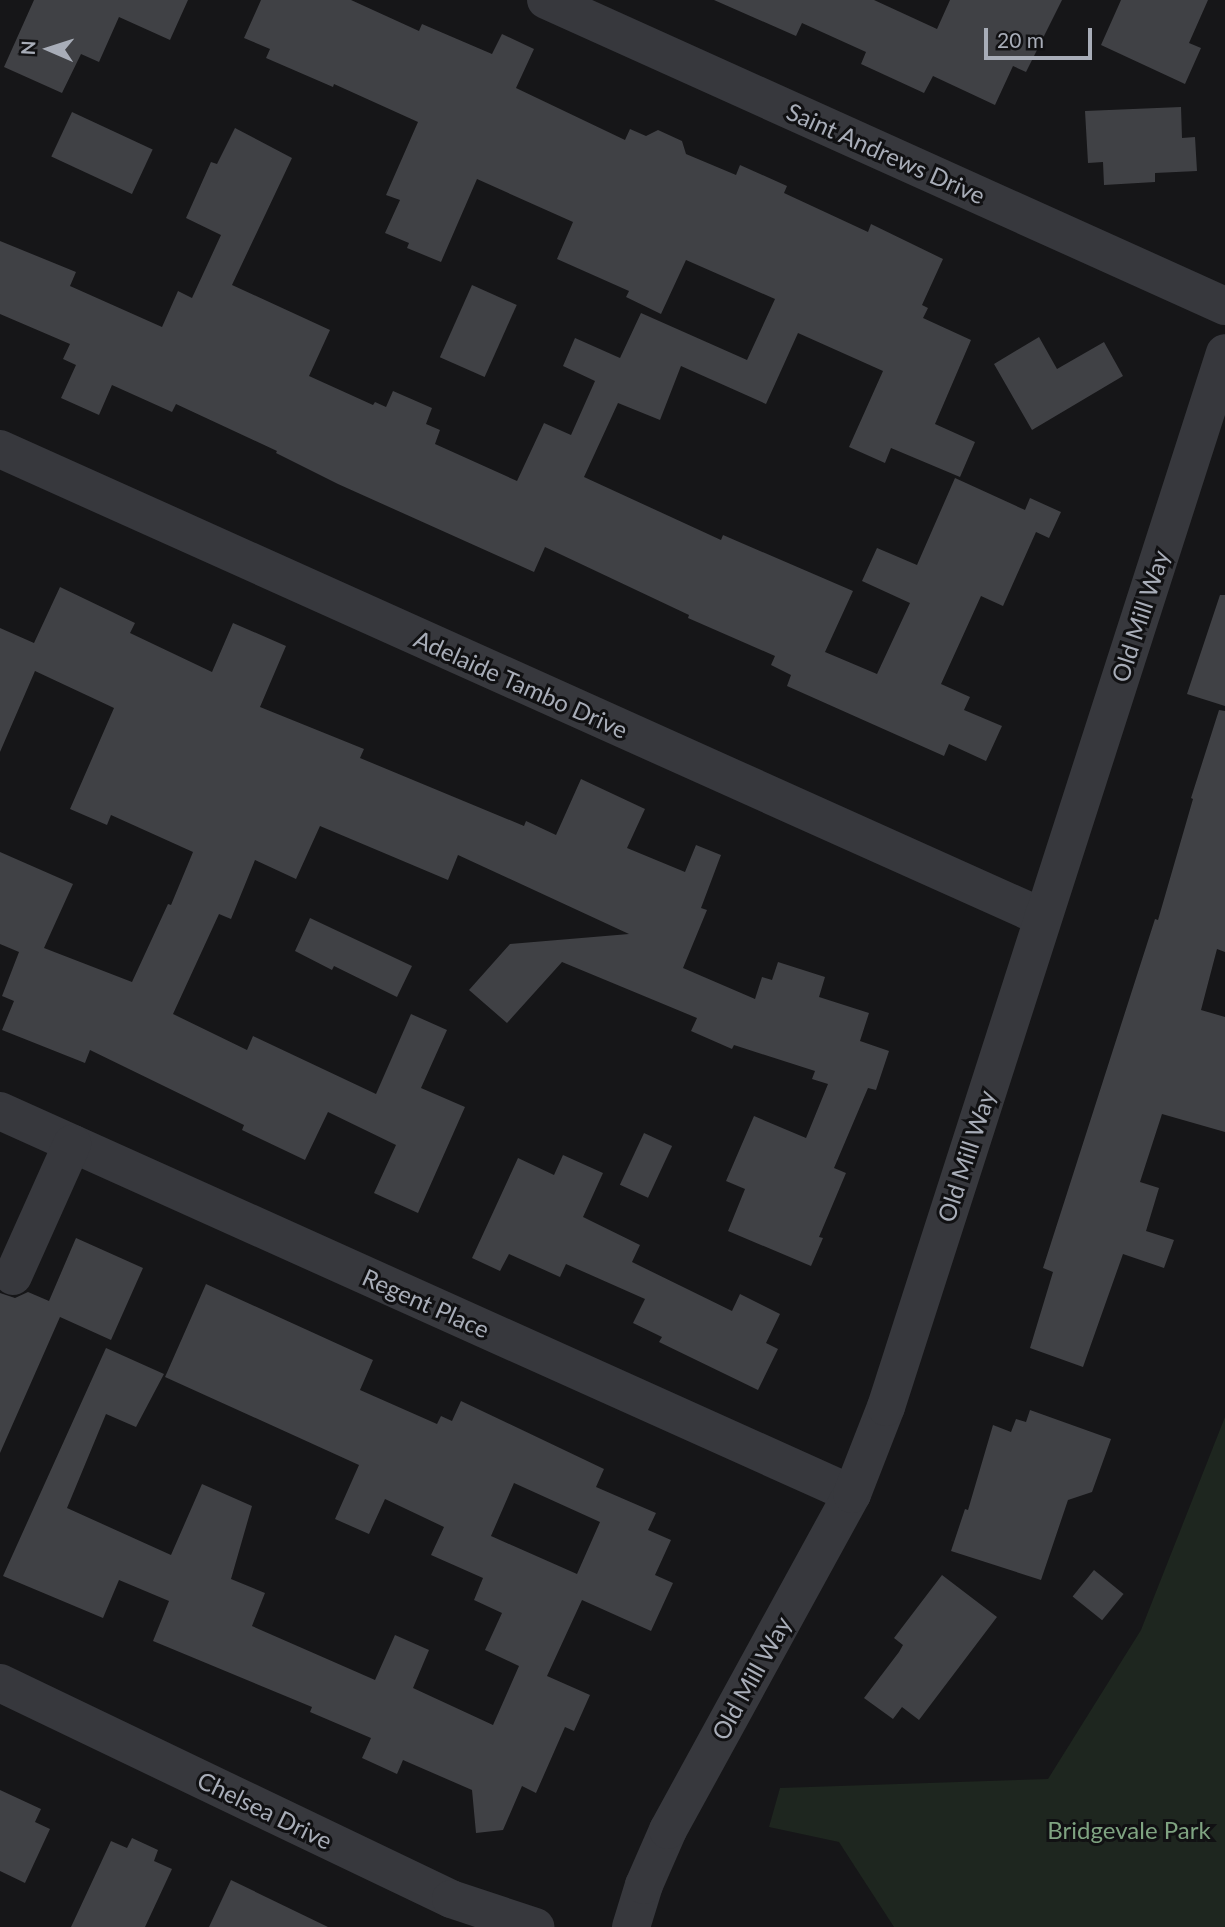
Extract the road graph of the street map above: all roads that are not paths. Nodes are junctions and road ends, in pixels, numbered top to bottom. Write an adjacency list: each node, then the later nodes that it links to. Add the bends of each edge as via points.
1 (546, 0): 2 (street, Saint Andrews Drive)
2 (1225, 306)
3 (1225, 353): 5 (street, Old Mill Way)
4 (0, 449): 5 (street, Adelaide Tambo Drive)
5 (1042, 918): 9 (street, Old Mill Way, via 886,1407)
6 (0, 1111): 7 (street, Regent Place)
7 (72, 1144): 8 (street); 9 (street, Regent Place)
8 (13, 1276)
9 (852, 1494): 12 (street, Old Mill Way, via 668,1829)
10 (0, 1683): 11 (street, Chelsea Drive, via 451,1899)
11 (535, 1927)
12 (631, 1927)

